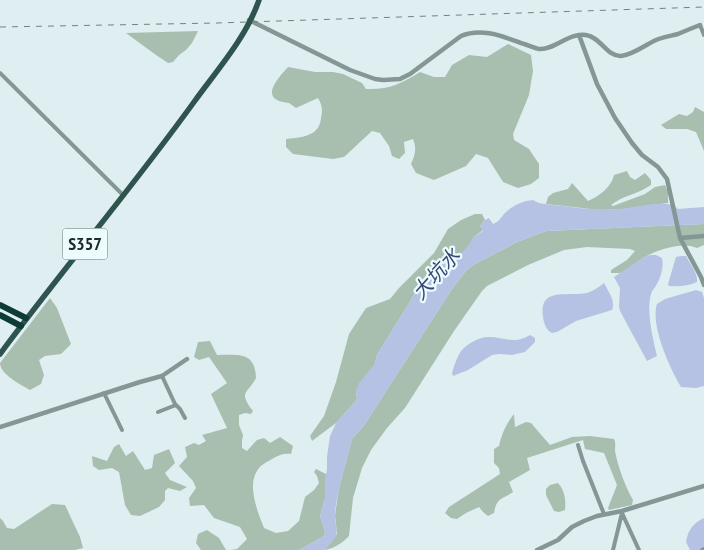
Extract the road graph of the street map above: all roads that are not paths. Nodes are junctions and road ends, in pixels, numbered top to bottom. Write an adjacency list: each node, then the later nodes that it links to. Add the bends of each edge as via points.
1 (259, 0): 2 (main road, S357)
2 (249, 20): 4 (street, via 350,70 383,80 400,79 410,74 468,33 497,34 538,49); 7 (main road, S357, via 240,38)
3 (700, 25): 4 (street, via 619,56 592,37); 5 (street)
4 (578, 35): 8 (street, via 597,84 615,118 642,155 667,179)
5 (704, 35)
6 (0, 73): 7 (street)
7 (123, 195): 13 (main road, S357)
8 (679, 235): 9 (street); 10 (street)
9 (704, 236)
10 (704, 284)
11 (0, 305): 13 (highway)
12 (0, 315): 14 (highway)
13 (26, 318): 14 (main road, S357)
14 (21, 326): 15 (main road, S357)
15 (0, 354)
16 (187, 359): 17 (street)
17 (162, 376): 18 (street); 19 (street)
18 (104, 393): 22 (street); 23 (street)
19 (176, 405): 20 (street); 21 (street)
20 (158, 412)
21 (185, 418)
22 (0, 427)
23 (122, 430)
24 (578, 445): 27 (street)
25 (704, 486): 26 (street)
26 (622, 512): 27 (street); 29 (street); 30 (street)
27 (604, 514): 28 (street, via 584,521 558,540)
28 (537, 550)
29 (613, 550)
30 (639, 550)

